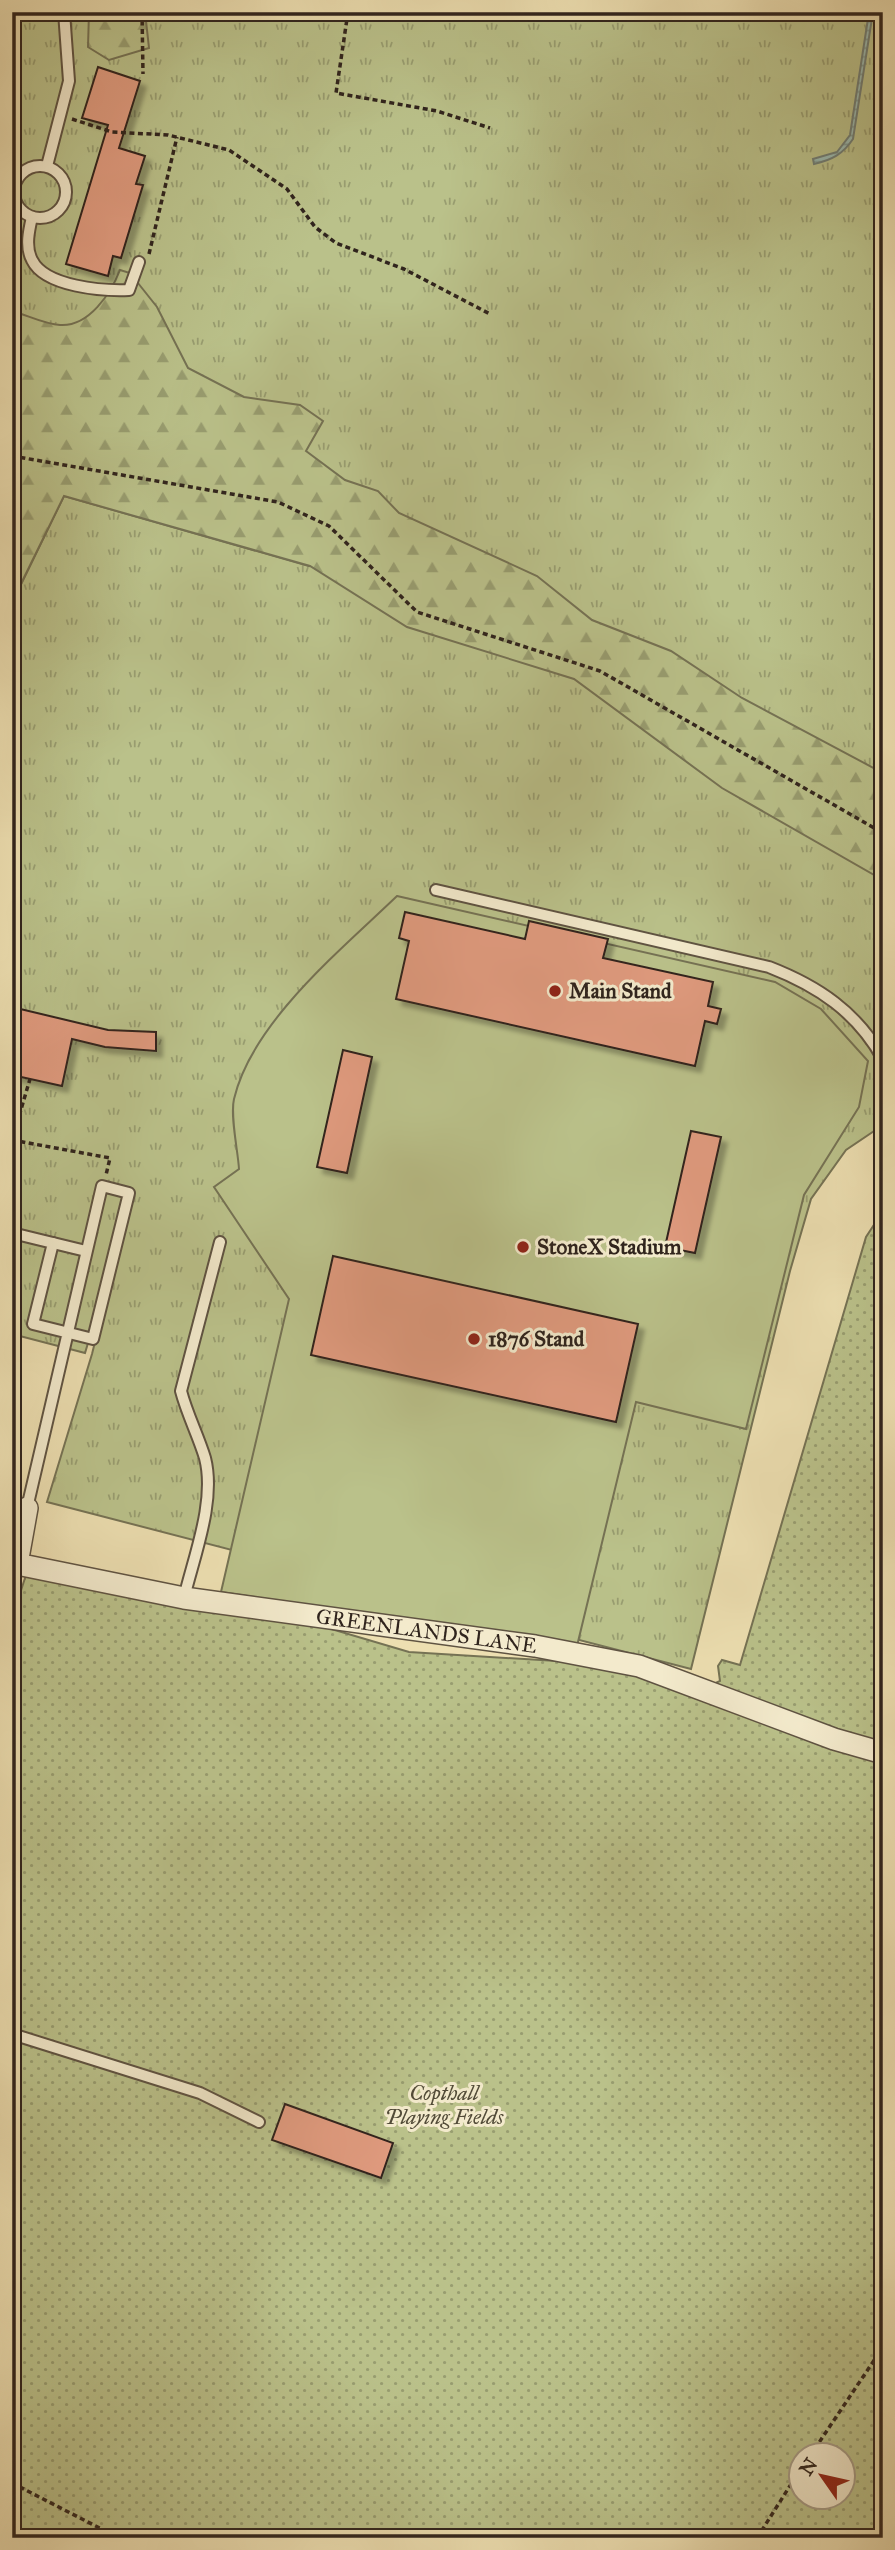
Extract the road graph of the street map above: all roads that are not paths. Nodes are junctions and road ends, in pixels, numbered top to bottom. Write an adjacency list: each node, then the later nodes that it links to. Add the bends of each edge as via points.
1 (65, 12): 2 (lane, via 69,81)
2 (47, 166): 3 (lane, via 30,167); 4 (lane, via 61,176 64,201 53,215)
3 (14, 183): 4 (lane, via 16,203)
4 (32, 217): 5 (lane, via 28,247 32,262 74,285 99,291 129,290)
5 (143, 263)
6 (436, 890): 7 (lane, via 769,967 830,996 855,1019)
7 (883, 1059)
8 (12, 1233): 10 (lane)
9 (220, 1242): 15 (lane, via 181,1391 205,1459 207,1483)
10 (53, 1243): 11 (lane); 12 (lane, via 33,1324)
11 (86, 1251): 12 (lane); 12 (lane, via 102,1186 129,1193 93,1339)
12 (66, 1332): 13 (lane, via 49,1412)
13 (19, 1506): 14 (street, GREENLANDS LANE)
14 (14, 1567): 15 (street, GREENLANDS LANE)
15 (184, 1598): 16 (street, GREENLANDS LANE, via 534,1646 639,1666)
16 (883, 1753)
17 (12, 2034): 18 (lane, via 200,2093)
18 (259, 2122)

